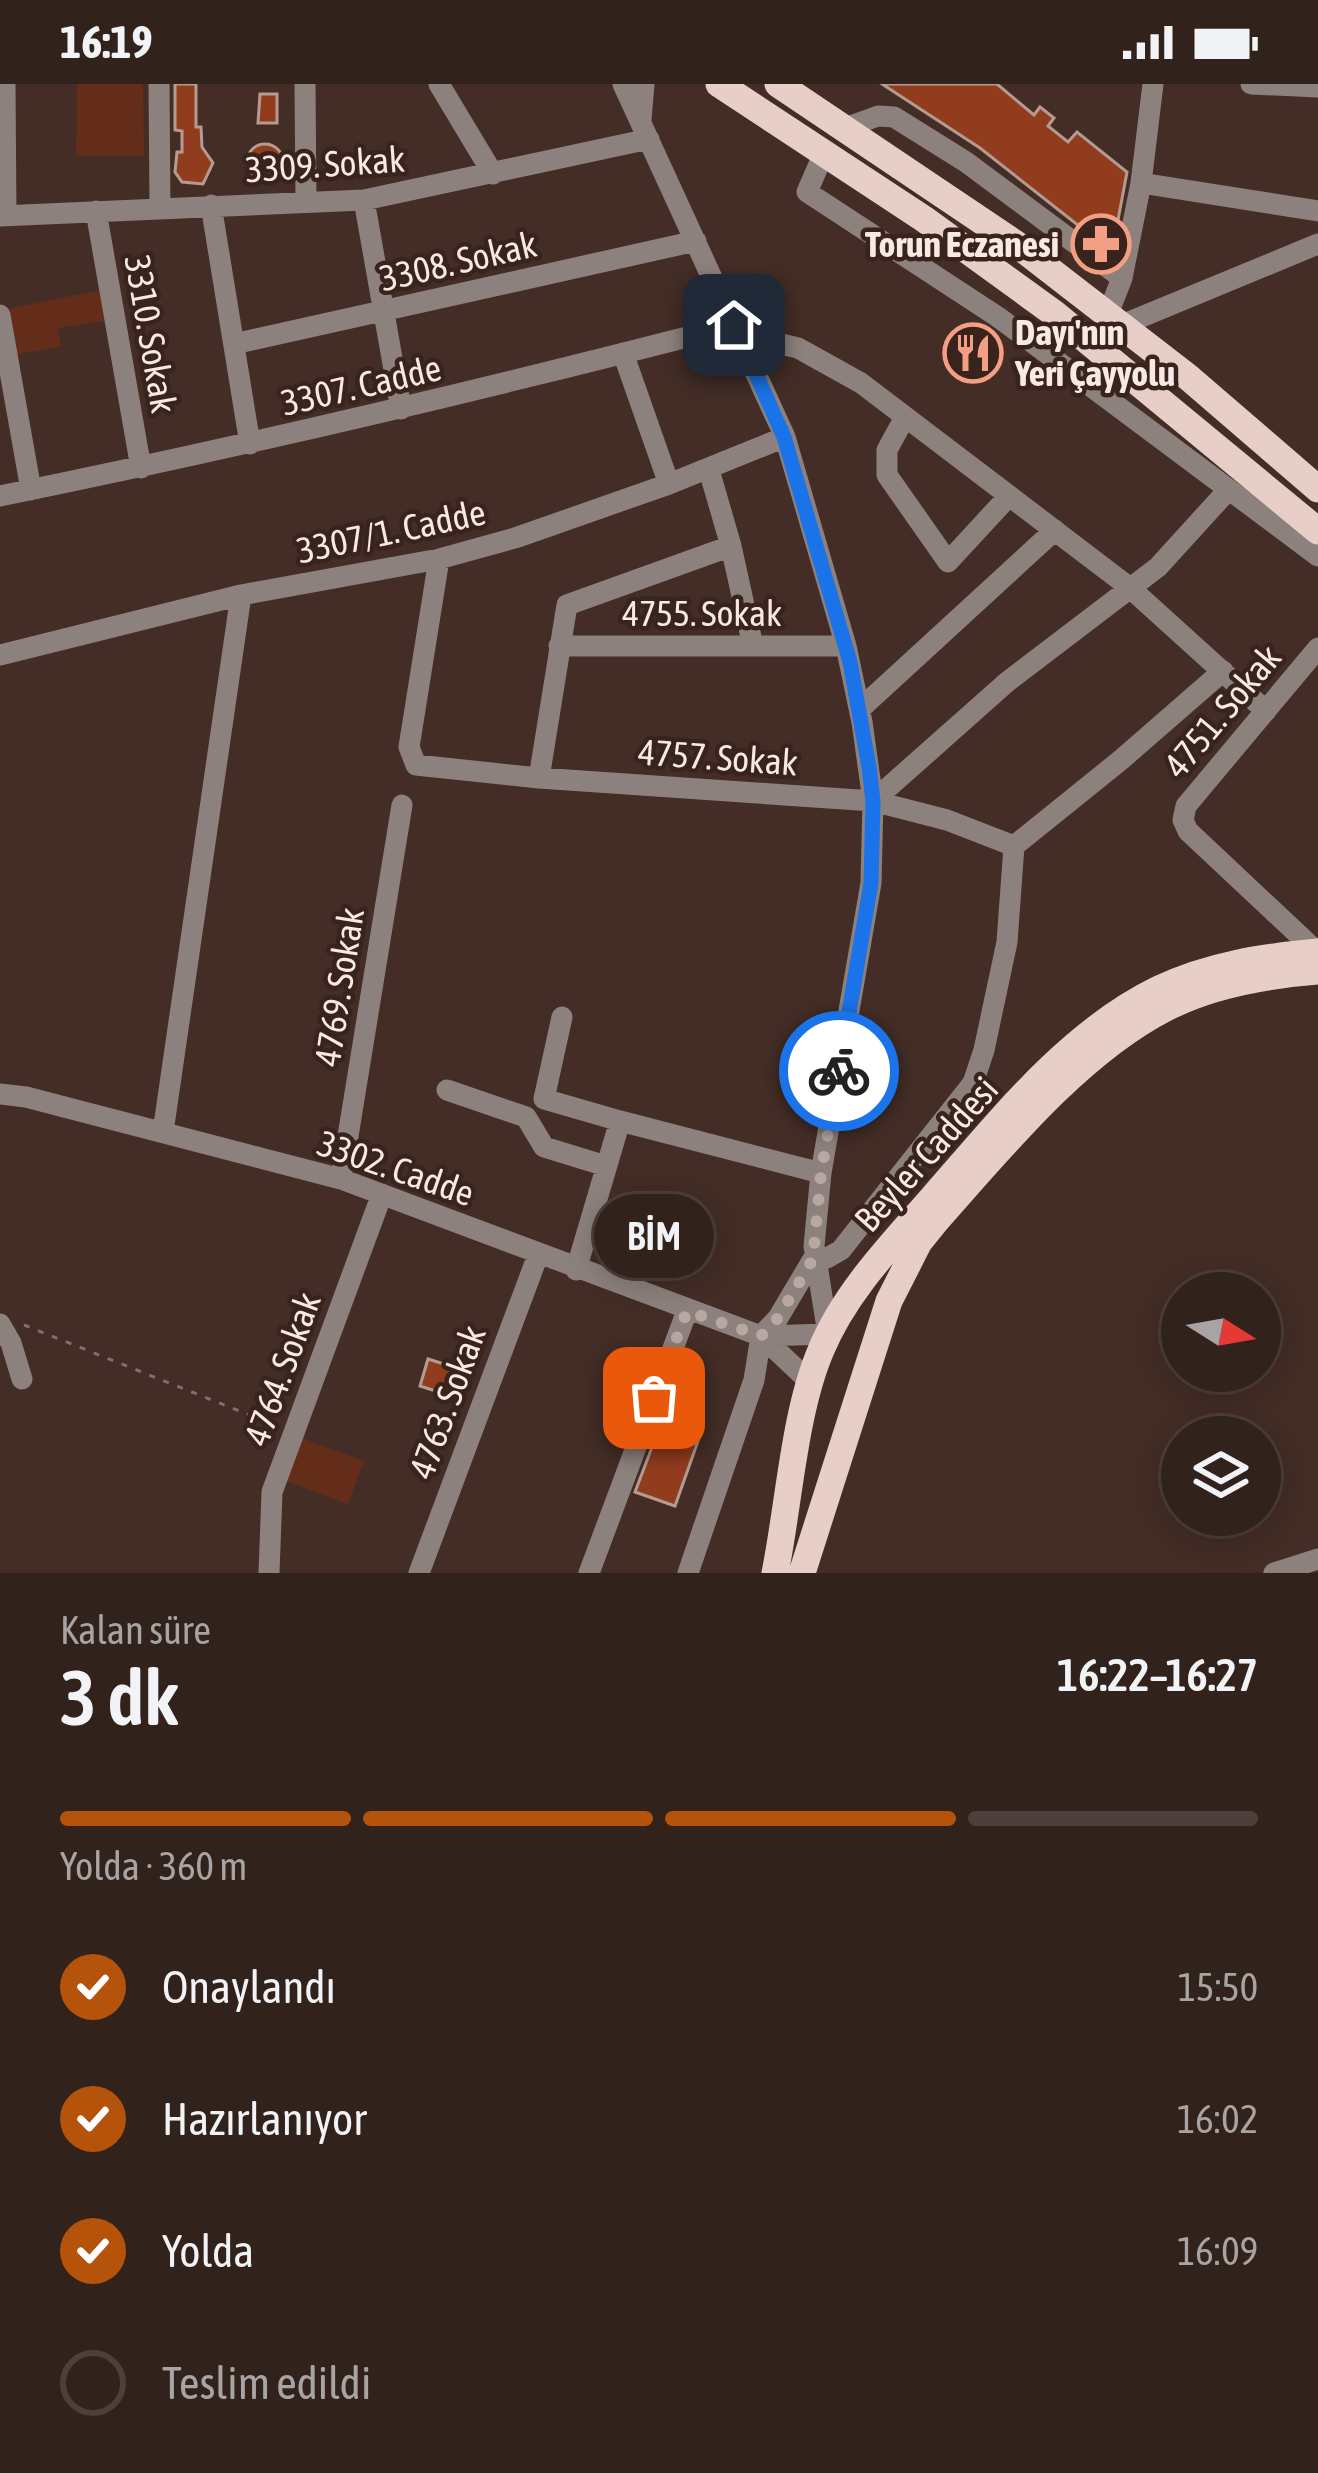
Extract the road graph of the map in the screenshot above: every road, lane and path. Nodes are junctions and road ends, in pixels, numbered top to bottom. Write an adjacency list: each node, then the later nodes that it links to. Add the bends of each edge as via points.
1 (5, 84): 24 (street)
2 (159, 84): 21 (street)
3 (305, 84): 19 (street)
4 (439, 84): 16 (street)
5 (623, 84): 14 (street)
6 (644, 84): 14 (street)
7 (718, 84): 15 (main road)
8 (778, 84): 13 (main road)
9 (1154, 84): 17 (street)
10 (1251, 84): 11 (street)
11 (1285, 85): 12 (street)
12 (1318, 87)
13 (845, 128): 27 (street, via 895,117); 32 (main road)
14 (645, 129): 16 (street, 3309. Sokak); 25 (street)
15 (824, 153): 28 (main road); 31 (street, via 807,192)
16 (493, 174): 18 (street, 3309. Sokak)
17 (1141, 183): 22 (street); 27 (street)
18 (364, 200): 19 (street, 3309. Sokak); 29 (street)
19 (306, 202): 20 (street, 3309. Sokak)
20 (211, 205): 21 (street, 3309. Sokak); 34 (street)
21 (160, 208): 23 (street, 3309. Sokak)
22 (1318, 211)
23 (96, 212): 24 (street, 3309. Sokak); 40 (street, 3310. Sokak)
24 (3, 215)
25 (696, 241): 29 (street, 3308. Sokak); 33 (street)
26 (1318, 244): 32 (street)
27 (1122, 278): 32 (street)
28 (1016, 285): 31 (street); 49 (main road)
29 (384, 312): 34 (street, 3308. Sokak); 36 (street)
30 (0, 315): 45 (street)
31 (998, 317): 43 (street)
32 (1115, 319): 44 (main road)
33 (738, 334): 35 (street, 3307. Cadde); 37 (street, via 798,348); 38 (street)
34 (233, 344): 39 (street)
35 (623, 353): 36 (street, 3307. Cadde); 42 (street)
36 (401, 409): 39 (street, 3307. Cadde)
37 (904, 419): 47 (street); 47 (street, via 887,450 887,476 949,562)
38 (784, 437): 41 (street, 3307/1. Cadde); 57 (street)
39 (250, 444): 40 (street, 3307. Cadde)
40 (141, 468): 45 (street, 3307. Cadde)
41 (709, 470): 42 (street, 3307/1. Cadde); 50 (street)
42 (669, 484): 52 (street, 3307/1. Cadde)
43 (1229, 489): 51 (street); 53 (street)
44 (1318, 489)
45 (31, 490): 46 (street, 3307. Cadde)
46 (0, 496)
47 (1009, 497): 48 (street)
48 (1055, 530): 53 (street); 61 (street)
49 (1318, 531)
50 (731, 545): 55 (street, via 567,605); 56 (street)
51 (1318, 556)
52 (439, 560): 54 (street, 3307/1. Cadde); 63 (street, 4757. Sokak, via 412,761)
53 (1129, 587): 60 (street); 64 (street)
54 (241, 595): 59 (street, 3307/1. Cadde); 73 (street)
55 (559, 646): 56 (street, 4755. Sokak); 63 (street)
56 (753, 646): 57 (street, 4755. Sokak)
57 (846, 646): 61 (street)
58 (1318, 648): 62 (street, 4751. Sokak)
59 (0, 655)
60 (1223, 671): 62 (street); 66 (street)
61 (860, 709): 64 (street)
62 (1266, 711): 67 (street, 4751. Sokak, via 1186,806 1183,820)
63 (539, 778): 64 (street, 4757. Sokak)
64 (873, 801): 66 (street, 4757. Sokak); 75 (street, via 869,898)
65 (402, 805): 76 (street, 4769. Sokak)
66 (1014, 846): 79 (street, via 1007,942 973,1083 842,1250)
67 (1318, 952): 83 (main road, Beyler Caddesi, via 1197,974 1095,1029 961,1166)
68 (1318, 971): 85 (main road, Beyler Caddesi, via 1224,985 1171,1005 1106,1047 919,1242)
69 (562, 1017): 72 (street, via 544,1099)
70 (447, 1090): 74 (street, via 526,1117 544,1147)
71 (0, 1094): 73 (street, 3302. Cadde)
72 (620, 1121): 74 (street); 75 (street)
73 (163, 1132): 76 (street, 3302. Cadde)
74 (606, 1166): 80 (street)
75 (821, 1173): 79 (street)
76 (341, 1179): 77 (street, 3302. Cadde)
77 (382, 1194): 78 (street, 3302. Cadde); 88 (street, 4764. Sokak)
78 (538, 1255): 80 (street, 3302. Cadde); 91 (street, 4763. Sokak)
79 (813, 1259): 83 (street); 84 (street)
80 (576, 1270): 81 (street, 3302. Cadde)
81 (687, 1311): 84 (street, 3302. Cadde); 92 (street)
82 (10, 1324): 86 (street); 88 (path)
83 (828, 1334): 84 (street, 3302. Cadde); 85 (main road, via 855,1346); 87 (main road, Beyler Caddesi)
84 (761, 1336): 87 (street, 3302. Cadde); 93 (street, via 754,1380)
85 (863, 1376): 87 (main road, via 843,1395); 95 (main road, Beyler Caddesi)
86 (22, 1379)
87 (810, 1382): 94 (main road, Beyler Caddesi)
88 (294, 1432): 90 (street, 4764. Sokak, via 272,1492)
89 (1318, 1559): 96 (street)
90 (269, 1573)
91 (419, 1573)
92 (589, 1573)
93 (688, 1573)
94 (775, 1573)
95 (802, 1573)
96 (1274, 1573)

